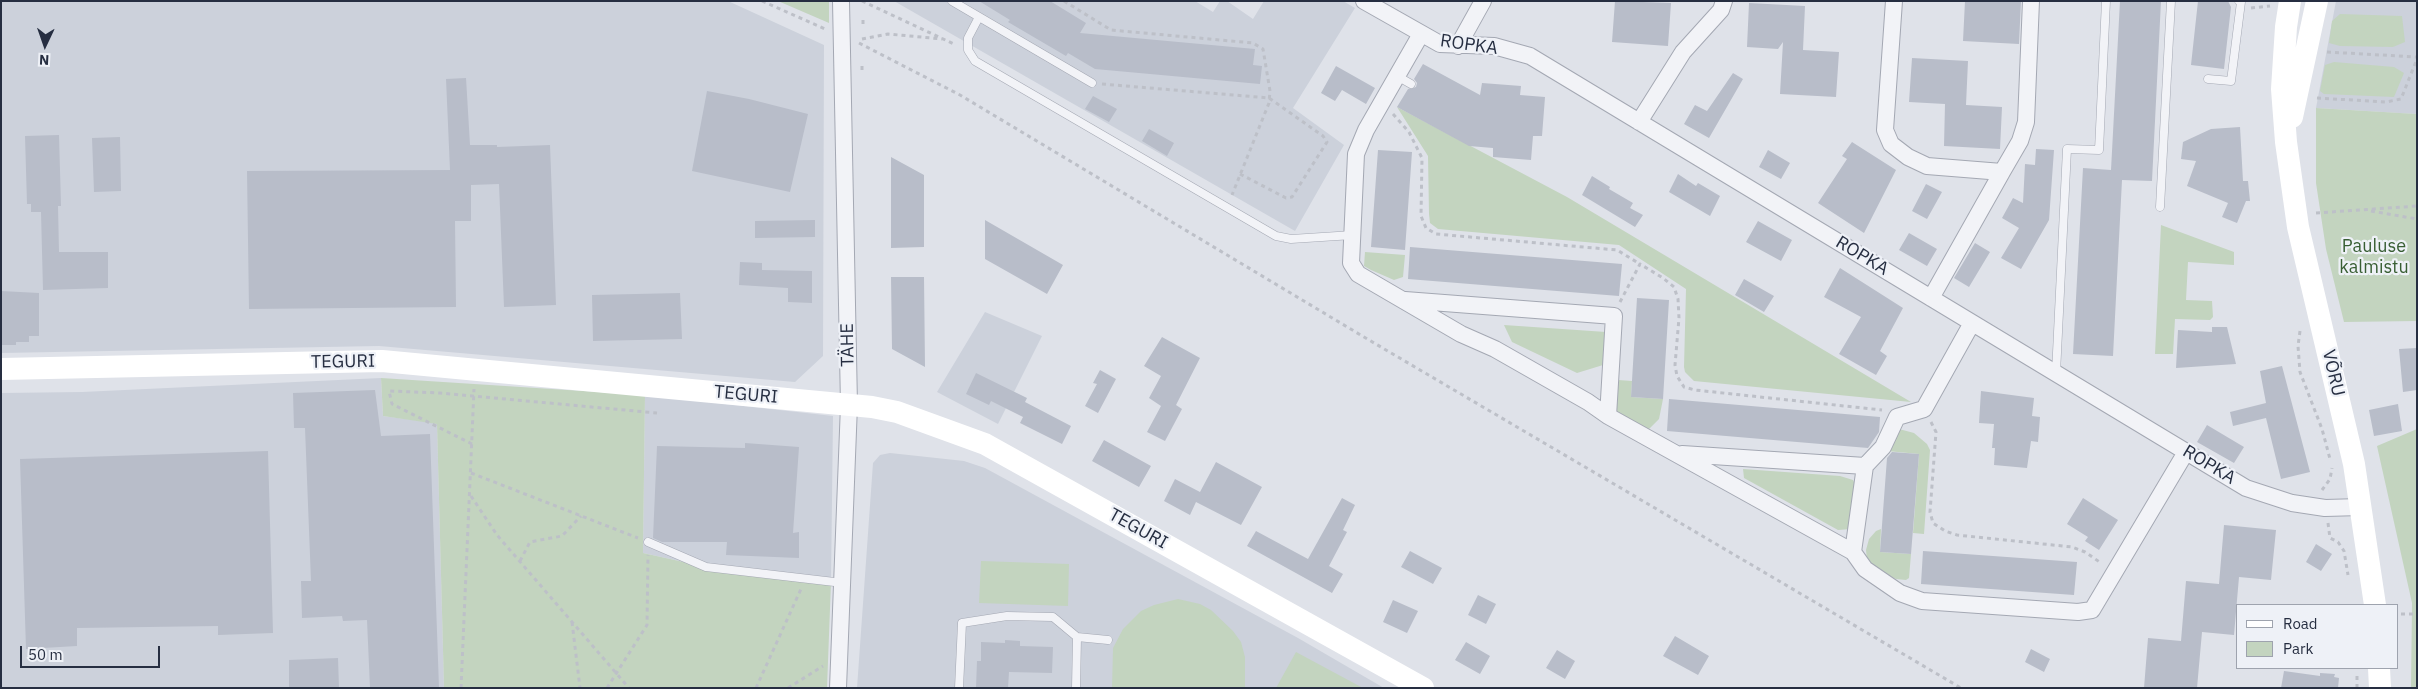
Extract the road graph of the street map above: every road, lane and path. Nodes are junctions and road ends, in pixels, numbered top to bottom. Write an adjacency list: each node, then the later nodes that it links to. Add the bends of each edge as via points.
1 (762, 1): 20 (path)
2 (841, 1): 20 (street, TÄHE)
3 (862, 1): 22 (path)
4 (952, 1): 17 (lane)
5 (1064, 1): 32 (path, via 1111,30 1260,45 1265,55)
6 (1364, 1): 19 (street, ROPKA)
7 (1483, 1): 24 (street)
8 (1724, 1): 35 (street, via 1721,10 1683,52)
9 (1894, 1): 37 (street, via 1886,130 1891,144 1927,166)
10 (2030, 1): 37 (street, via 2026,122 2020,141)
11 (2106, 1): 53 (lane, via 2099,150 2067,149)
12 (2171, 1): 41 (lane)
13 (2317, 1): 36 (street, VÕRU)
14 (2282, 3): 15 (path); 36 (street, VÕRU, via 2286,27 2282,89)
15 (2239, 5): 30 (lane, via 2231,81)
16 (863, 16): 18 (path)
17 (978, 17): 25 (lane, via 968,38); 31 (lane)
18 (863, 24)
19 (1421, 34): 24 (street, ROPKA, via 1440,44); 34 (street, via 1404,80)
20 (842, 36): 55 (street, TÄHE)
21 (862, 39): 22 (path, via 888,34)
22 (945, 40): 25 (path)
23 (862, 45): 92 (path, via 960,95)
24 (1458, 46): 35 (street, ROPKA, via 1494,46 1530,56)
25 (968, 50): 40 (lane, via 975,61)
26 (2321, 52): 27 (path)
27 (2417, 58): 33 (path, via 2401,99 2386,102)
28 (862, 63): 29 (path)
29 (862, 70)
30 (2208, 79)
31 (1092, 83): 32 (path)
32 (1270, 98): 38 (path); 38 (path, via 1327,142 1292,196 1286,198)
33 (2314, 98)
34 (1382, 102): 45 (street, via 1356,154); 46 (path, via 1409,132 1422,158 1420,216 1426,228 1436,234 1617,250)
35 (1639, 122): 47 (street, ROPKA)
36 (2286, 142): 65 (street, VÕRU, via 2298,227 2354,464)
37 (2002, 172): 47 (street)
38 (1240, 174): 40 (path)
39 (2417, 206): 42 (path)
40 (1227, 207): 45 (lane, via 1276,236 1291,239)
41 (2160, 207)
42 (2365, 210): 43 (path); 44 (path)
43 (2316, 213)
44 (2417, 219)
45 (1352, 235): 48 (street, via 1351,263 1358,274)
46 (1640, 264): 49 (path); 56 (path, via 1674,287 1678,299 1674,365 1684,387)
47 (1931, 298): 50 (street, ROPKA)
48 (1402, 300): 49 (street); 58 (street, via 1554,382)
49 (1614, 316): 58 (street)
50 (1972, 323): 53 (street, ROPKA); 56 (street)
51 (1, 369): 52 (street, TEGURI, via 382,361)
52 (475, 370): 54 (path); 55 (street, TEGURI)
53 (2056, 373): 60 (street, ROPKA)
54 (474, 396): 57 (path); 59 (path); 59 (path, via 389,390 392,404)
55 (849, 405): 72 (street, TÄHE); 91 (street, TEGURI, via 897,412 985,444)
56 (1917, 411): 62 (street, via 1898,417 1883,446); 70 (path, via 1936,432 1930,512 1933,523 1957,535 2072,547)
57 (657, 413)
58 (1608, 416): 61 (street)
59 (472, 444): 63 (path)
60 (2186, 452): 65 (street, ROPKA, via 2246,488 2269,496 2325,508); 70 (street)
61 (1676, 454): 62 (street); 68 (street)
62 (1865, 466): 68 (street)
63 (471, 472): 64 (path); 66 (path)
64 (470, 495): 69 (path, via 497,535); 82 (path)
65 (2361, 507): 73 (street, VÕRU)
66 (581, 516): 67 (path); 69 (path, via 562,536 530,542)
67 (648, 542): 71 (lane, via 706,567); 81 (path, via 647,625)
68 (1853, 552): 70 (street, via 1866,569 1900,592 1922,601 2078,612 2092,610)
69 (520, 561): 76 (path)
70 (2115, 572)
71 (805, 579): 72 (lane); 86 (path)
72 (842, 583): 88 (street, TÄHE)
73 (2375, 604)
74 (2401, 614): 75 (path)
75 (2417, 614)
76 (572, 622): 81 (path); 83 (path)
77 (1078, 638): 78 (lane); 89 (lane, via 1053,617 1007,616 962,623); 90 (lane)
78 (1108, 640)
79 (825, 664): 87 (path)
80 (2378, 669): 93 (street)
81 (616, 673): 84 (path); 85 (path)
82 (461, 688)
83 (580, 688)
84 (607, 688)
85 (629, 688)
86 (756, 688)
87 (788, 688)
88 (838, 688)
89 (960, 688)
90 (1076, 688)
91 (1423, 688)
92 (1961, 688)
93 (2380, 688)

